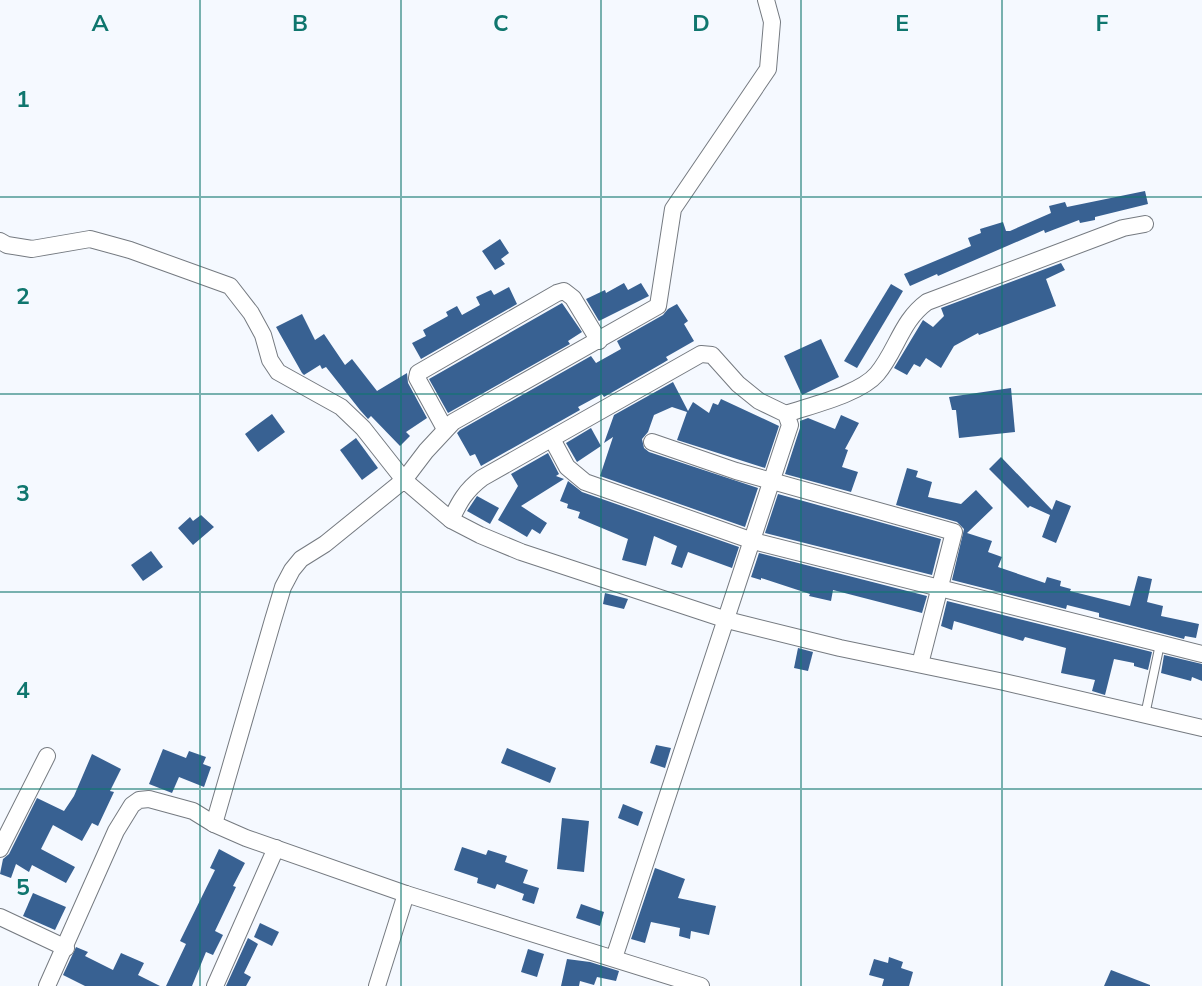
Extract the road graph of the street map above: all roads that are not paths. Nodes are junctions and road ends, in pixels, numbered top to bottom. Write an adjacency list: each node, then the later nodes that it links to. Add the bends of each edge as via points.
1 (766, 0): 4 (street, via 772,22 768,69 673,209 658,306)
2 (1145, 224): 5 (street, via 1123,228 927,302 906,323 869,382)
3 (0, 241): 9 (street, via 32,248 90,240 230,286 251,313 278,372 341,407)
4 (599, 341): 6 (street); 6 (street, via 564,291 420,370 417,378)
5 (786, 414): 7 (street, via 759,401 706,353); 10 (street, via 790,425)
6 (445, 429): 9 (street)
7 (552, 439): 11 (street, via 476,482 459,501); 12 (street, via 567,467 585,482)
8 (652, 442): 10 (street)
9 (404, 480): 11 (street); 21 (street, via 292,570 283,587)
10 (772, 481): 12 (street); 13 (street, via 953,530)
11 (451, 520): 14 (street, via 521,552)
12 (752, 541): 13 (street); 14 (street)
13 (941, 588): 15 (street); 17 (street)
14 (727, 620): 17 (street); 27 (street)
15 (1160, 644): 16 (street); 18 (lane)
16 (1202, 654)
17 (920, 664): 18 (street)
18 (1145, 715): 19 (street)
19 (1202, 728)
20 (47, 756): 23 (street)
21 (214, 824): 22 (street); 26 (street, via 193,811 149,799 132,805 116,831)
22 (276, 848): 24 (street); 29 (street)
23 (0, 849)
24 (406, 894): 27 (street); 30 (street)
25 (0, 917): 26 (street)
26 (66, 948): 28 (street)
27 (614, 958): 31 (street)
28 (47, 986)
29 (215, 986)
30 (377, 986)
31 (701, 986)

